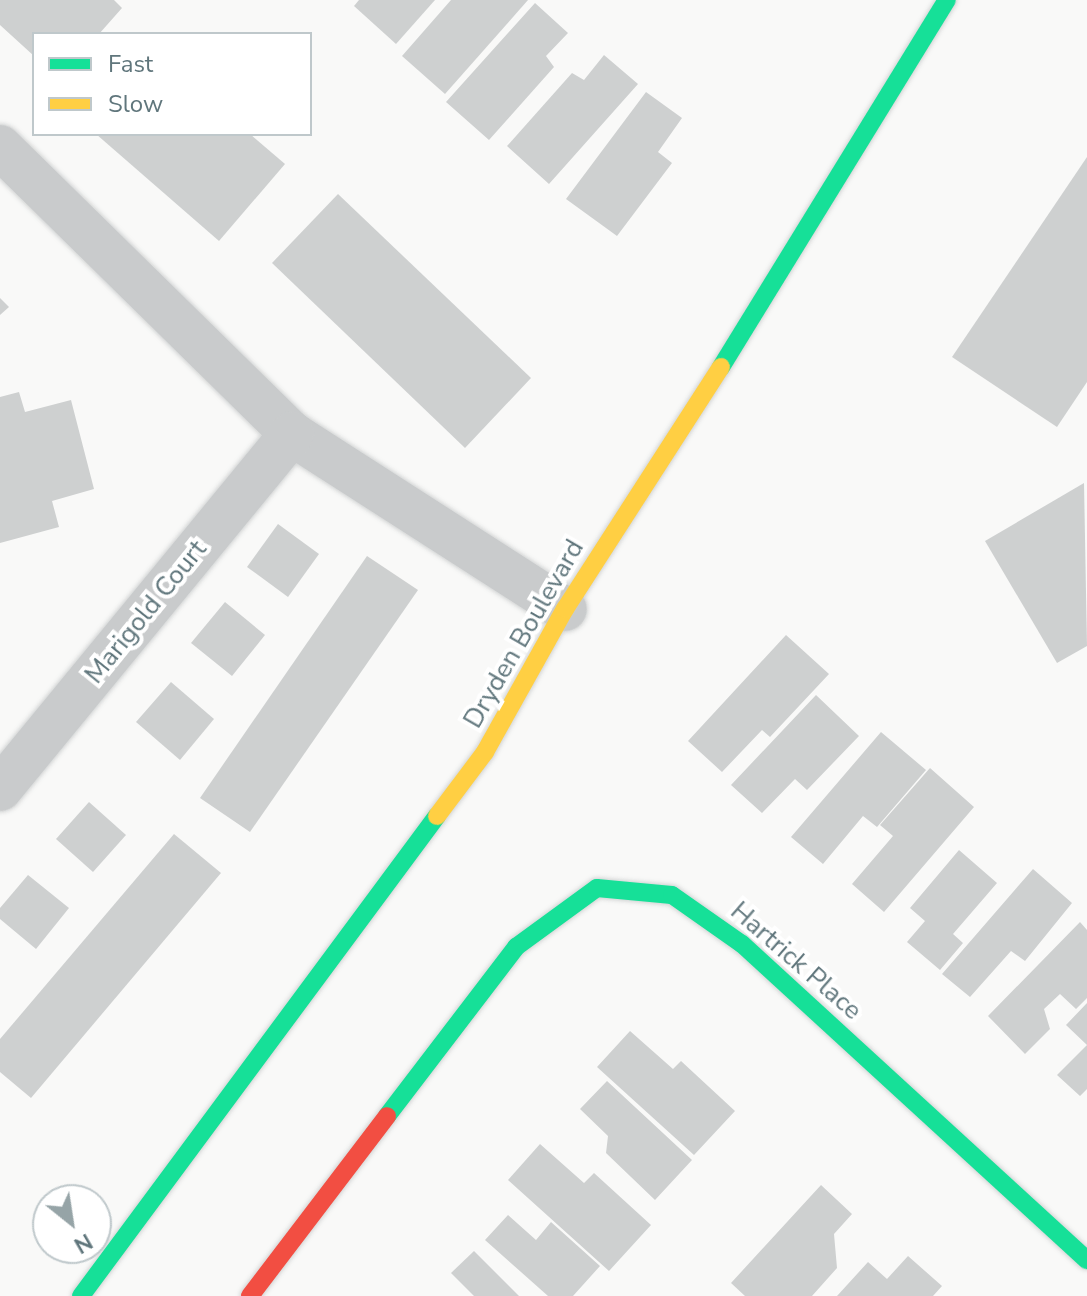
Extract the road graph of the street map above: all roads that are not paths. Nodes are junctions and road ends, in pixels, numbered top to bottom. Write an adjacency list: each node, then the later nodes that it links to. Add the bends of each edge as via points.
1 (947, 0): 4 (street, Dryden Boulevard, via 838,184)
2 (0, 147): 3 (street)
3 (292, 434): 4 (street); 5 (street, Marigold Court)
4 (565, 609): 6 (street, Dryden Boulevard, via 485,752 245,1080)
5 (0, 789)
6 (112, 1249)
7 (1087, 1260): 11 (street, Hartrick Place, via 742,944 672,895 597,888 516,947)
8 (100, 1264): 9 (street, Dryden Boulevard); 10 (street, Dryden Boulevard)
9 (59, 1288)
10 (81, 1296)
11 (250, 1296)

